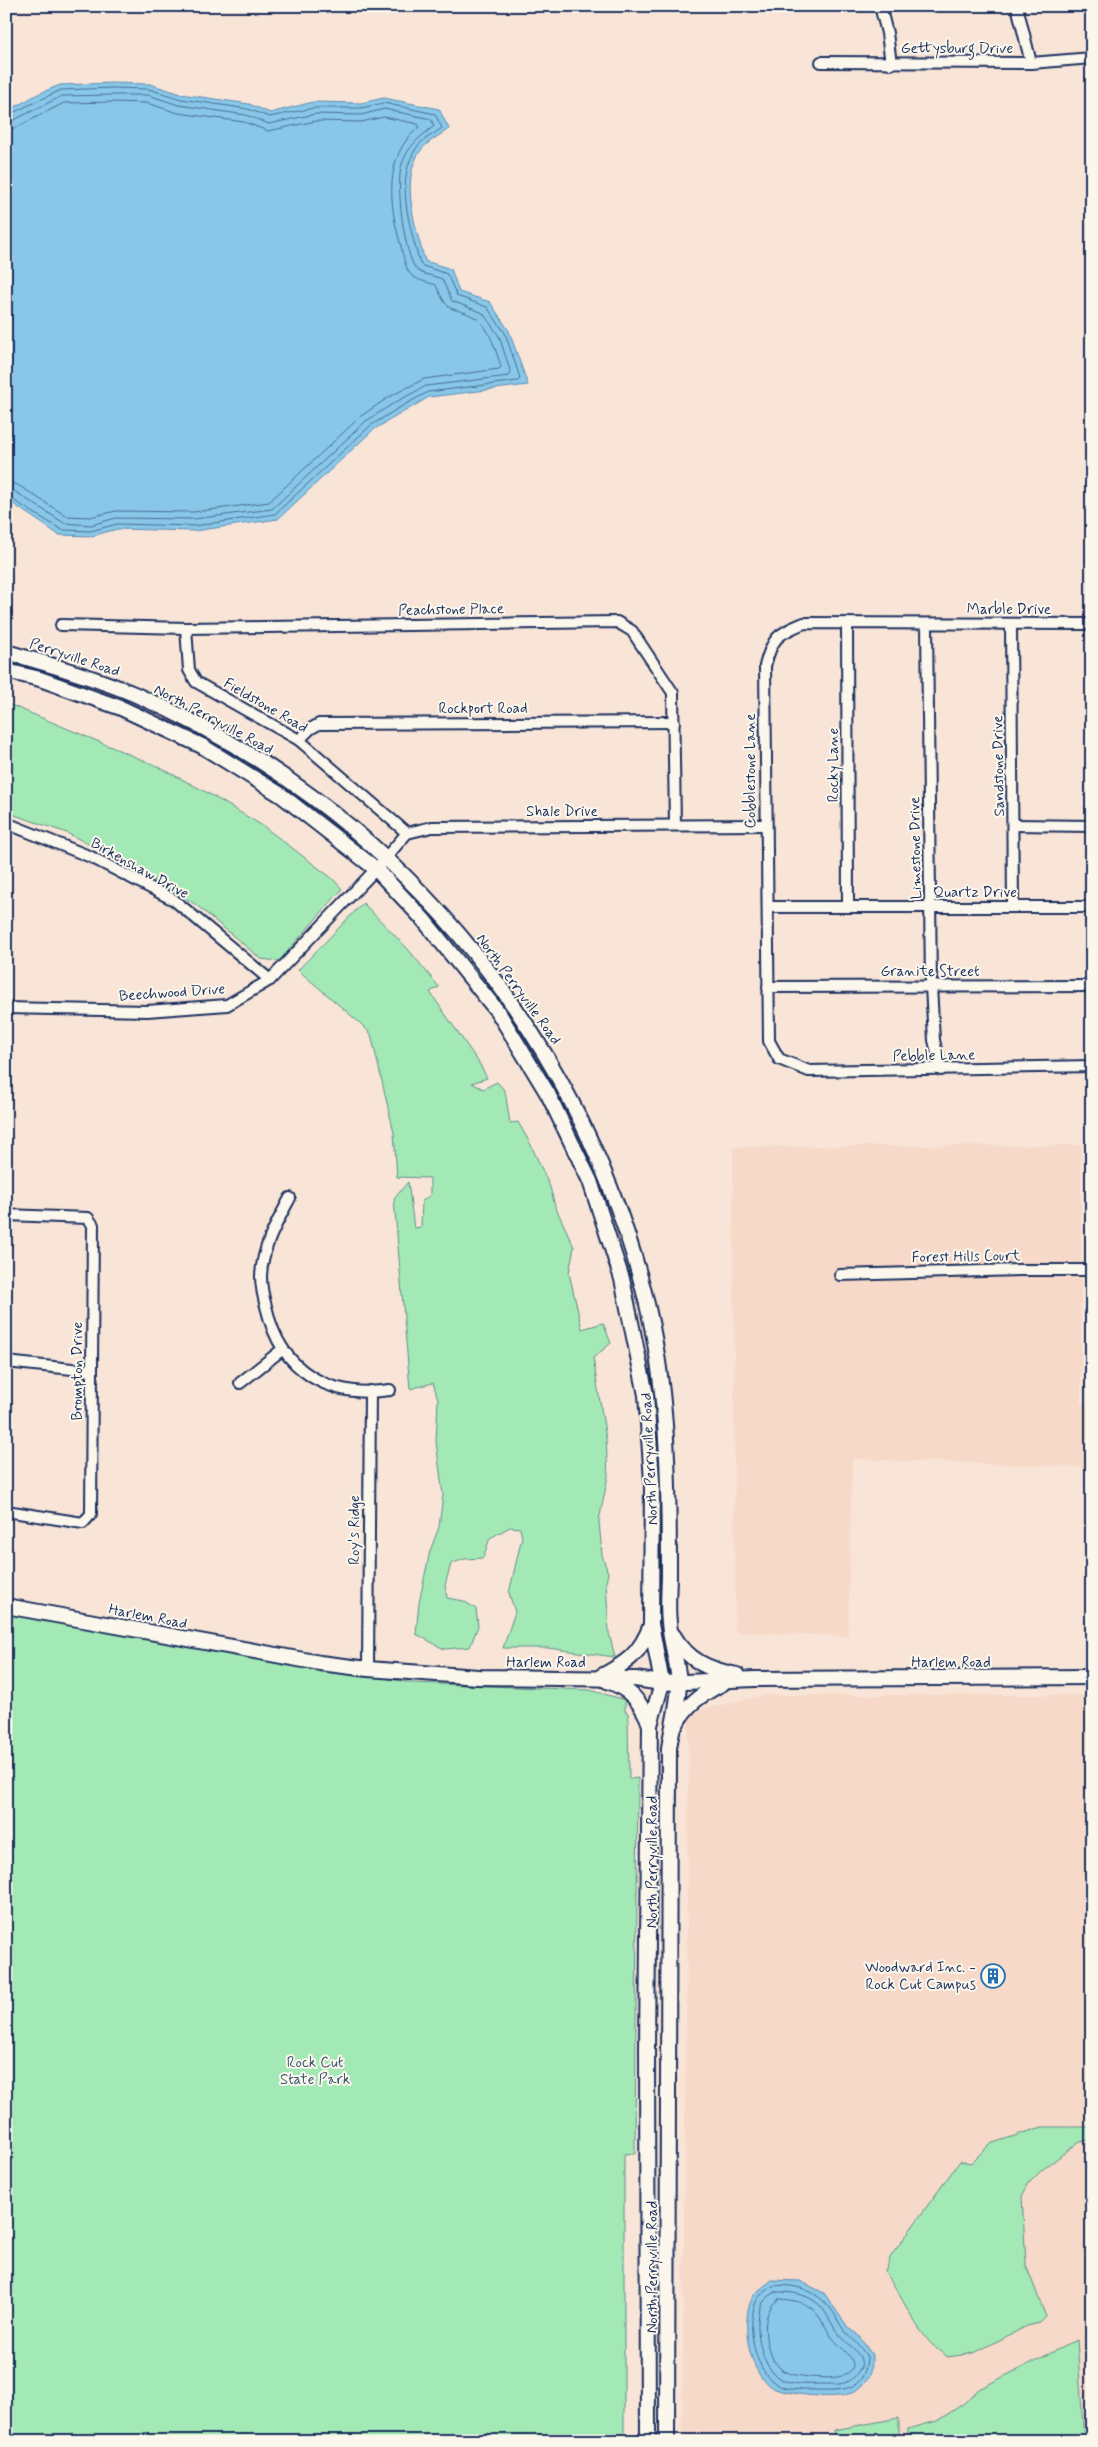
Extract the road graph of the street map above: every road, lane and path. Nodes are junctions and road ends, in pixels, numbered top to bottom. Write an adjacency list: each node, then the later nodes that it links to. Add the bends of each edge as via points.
1 (880, 6): 6 (street, via 888,33)
2 (1017, 6): 5 (street)
3 (1092, 58): 5 (street, Gettysburg Drive)
4 (822, 62): 6 (street, Gettysburg Drive)
5 (1032, 62): 6 (street, Gettysburg Drive)
6 (890, 64)
7 (847, 623): 8 (street, Cobblestone Lane); 20 (street, Cobblestone Lane, via 804,623 784,631 770,646 765,666); 26 (street, Rocky Lane)
8 (927, 624): 9 (street, Marble Drive); 27 (street, Limestone Drive)
9 (1011, 624): 10 (street, Marble Drive); 21 (street, Sandstone Drive)
10 (1092, 624)
11 (61, 625): 12 (street, Peachstone Place)
12 (186, 628): 16 (street, Peachstone Place, via 617,622 632,631 674,693); 17 (street, Fieldstone Road, via 188,670 196,682)
13 (6, 652): 15 (main road, Perryville Road)
14 (6, 671): 25 (main road, North Perryville Road, via 121,708 202,746 281,795)
15 (132, 694): 24 (main road, North Perryville Road, via 239,747 298,786)
16 (674, 722): 17 (street, Rockport Road, via 319,724); 19 (street, Peachstone Place)
17 (299, 740): 23 (street, Fieldstone Road)
18 (6, 823): 31 (street, Birkenshaw Drive, via 91,857 174,900)
19 (675, 825): 20 (street, Shale Drive); 23 (street, Shale Drive, via 432,827)
20 (765, 825): 30 (street, Cobblestone Lane)
21 (1013, 825): 22 (street); 28 (street, Sandstone Drive)
22 (1092, 826)
23 (408, 833): 24 (street)
24 (386, 857): 25 (street); 51 (main road, North Perryville Road, via 477,956 522,1017 546,1053 576,1110 612,1192 645,1295 664,1399 669,1483)
25 (376, 869): 31 (street, Beechwood Drive); 52 (main road, North Perryville Road, via 423,919 498,1012 548,1094 590,1181 622,1280 646,1394 652,1481)
26 (848, 907): 27 (street, Quartz Drive); 30 (street, Quartz Drive)
27 (930, 907): 28 (street, Quartz Drive); 32 (street, Limestone Drive)
28 (1013, 907): 29 (street, Quartz Drive)
29 (1092, 907)
30 (768, 908): 34 (street, Cobblestone Lane)
31 (270, 980): 35 (street, Beechwood Drive, via 227,1006 148,1011)
32 (931, 986): 33 (street, Granite Street); 34 (street, Granite Street); 38 (street, Limestone Drive, via 934,1040)
33 (1092, 986)
34 (768, 987): 36 (street, Cobblestone Lane, via 769,1041)
35 (6, 1008)
36 (779, 1059): 38 (street, Pebble Lane, via 810,1071)
37 (1092, 1066): 38 (street, Pebble Lane)
38 (941, 1070)
39 (290, 1198): 43 (street, via 270,1236 261,1277 272,1331)
40 (6, 1215): 45 (street, Brompton Drive, via 88,1218 93,1225)
41 (1092, 1270): 42 (street, Forest Hills Court)
42 (840, 1275)
43 (283, 1349): 46 (street); 48 (street, via 296,1367 314,1380 338,1388)
44 (6, 1362): 45 (street)
45 (91, 1371): 49 (street, Brompton Drive, via 91,1514 83,1524)
46 (240, 1384)
47 (390, 1390): 48 (street)
48 (370, 1391): 53 (street, Roy's Ridge)
49 (6, 1511)
50 (6, 1606): 53 (main road, Harlem Road)
51 (668, 1623): 56 (main road, via 678,1644 699,1664 715,1671); 58 (main road, North Perryville Road)
52 (651, 1624): 55 (main road, via 644,1642 632,1658); 57 (main road, North Perryville Road)
53 (368, 1669): 55 (main road, Harlem Road, via 478,1678)
54 (1092, 1677): 56 (main road, Harlem Road)
55 (597, 1678): 57 (main road, Harlem Road, via 634,1678); 59 (main road, via 632,1693 646,1713)
56 (755, 1679): 58 (main road, Harlem Road); 60 (main road, via 724,1682 691,1702 674,1728)
57 (662, 1683): 58 (main road, Harlem Road); 59 (main road, North Perryville Road)
58 (679, 1684): 60 (main road, North Perryville Road)
59 (650, 1726): 61 (main road, North Perryville Road)
60 (668, 1748): 62 (main road, North Perryville Road)
61 (648, 2441)
62 (667, 2441)

